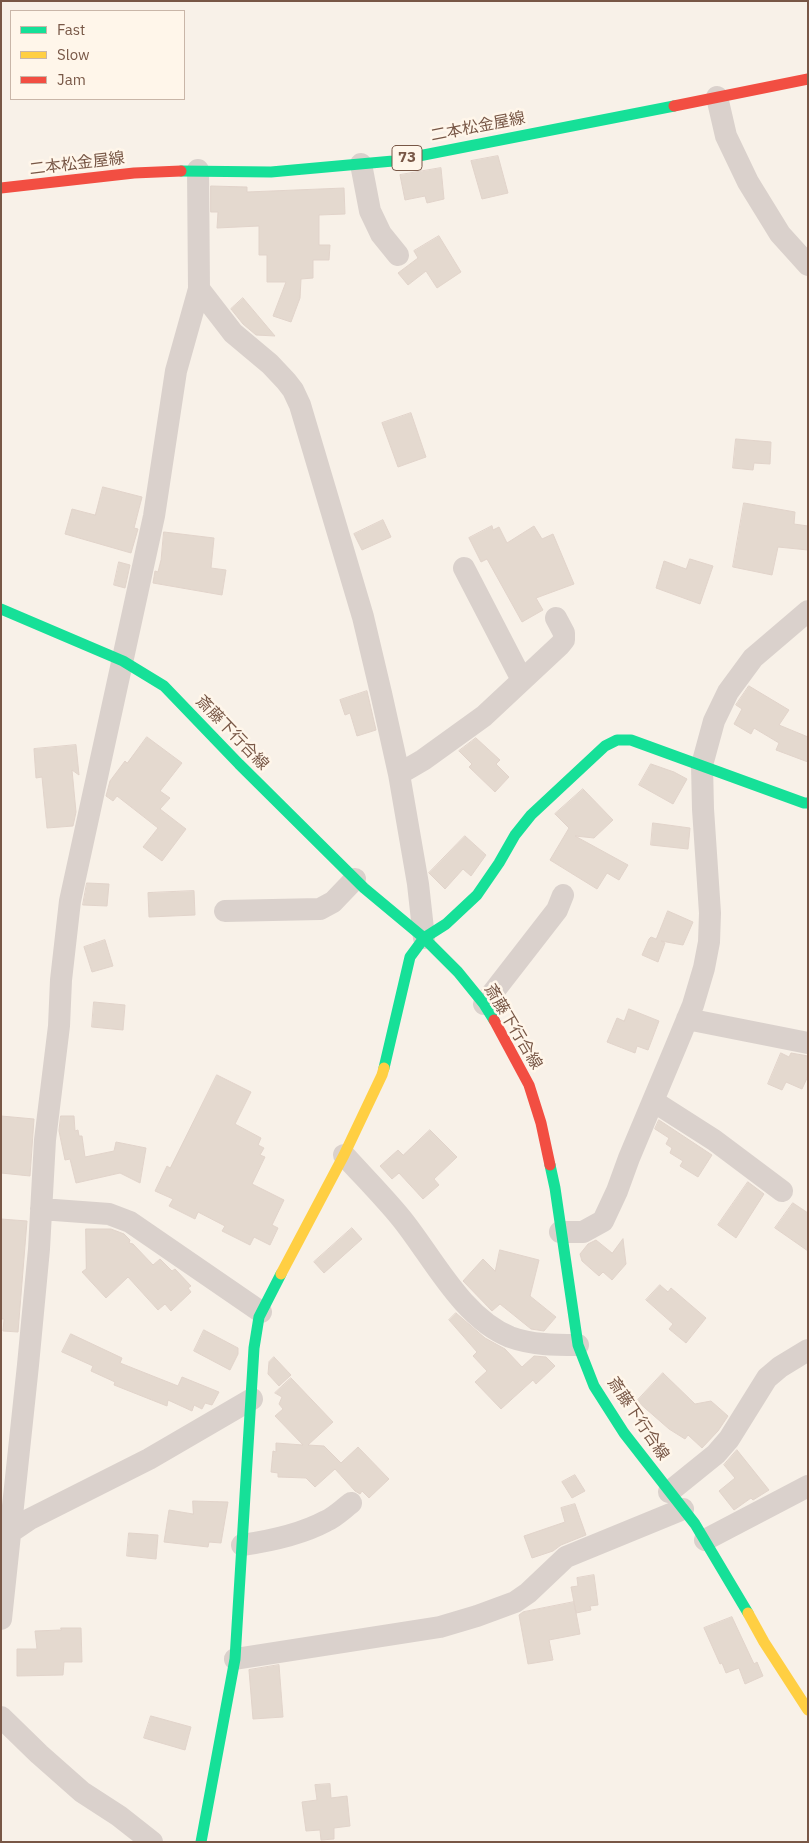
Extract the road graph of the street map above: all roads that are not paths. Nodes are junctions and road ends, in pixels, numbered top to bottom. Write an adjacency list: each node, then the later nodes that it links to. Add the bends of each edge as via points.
1 (808, 79): 2 (main road, 二本松金屋線 / 73)
2 (717, 97): 3 (main road, 二本松金屋線 / 73, via 393,161); 7 (street, via 726,136 748,182 780,234)
3 (361, 164): 4 (main road, 二本松金屋線 / 73, via 271,172); 6 (street, via 370,211 381,234)
4 (198, 170): 5 (main road, 二本松金屋線 / 73); 8 (street)
5 (6, 185)
6 (398, 256)
7 (808, 265)
8 (199, 289): 13 (street, via 176,371 154,516); 16 (street, via 233,333 286,381 300,405 363,617)
9 (464, 568): 14 (street)
10 (1, 609): 13 (main road, 斎藤下行合線)
11 (808, 611): 15 (street, via 753,658 728,692 714,721)
12 (556, 618): 14 (street, via 564,640)
13 (123, 660): 18 (main road, 斎藤下行合線, via 164,686); 28 (street, via 70,901)
14 (522, 680): 16 (street, via 484,716)
15 (702, 765): 17 (main road); 21 (main road, via 631,740 617,740 605,746 531,815 471,900 446,924); 23 (street, via 709,942)
16 (398, 774): 21 (street, via 418,884)
17 (808, 803)
18 (355, 879): 20 (street, via 333,902 320,909); 21 (main road, 斎藤下行合線)
19 (563, 895): 22 (street, via 557,910)
20 (225, 911)
21 (424, 938): 22 (main road, 斎藤下行合線); 26 (main road, via 410,957 382,1074)
22 (484, 1004): 29 (main road, 斎藤下行合線, via 529,1085 549,1156)
23 (687, 1019): 24 (street); 25 (street)
24 (808, 1043)
25 (653, 1101): 27 (street, via 714,1140); 29 (street, via 628,1158 618,1191 602,1221 583,1232)
26 (344, 1155): 30 (main road); 31 (street, via 400,1217 457,1293 490,1326 510,1337 539,1344)
27 (782, 1191)
28 (41, 1209): 30 (street, via 109,1214 130,1222); 38 (street, via 28,1365)
29 (560, 1232): 31 (main road, 斎藤下行合線)
30 (261, 1312): 33 (main road, via 254,1348)
31 (578, 1345): 35 (main road, 斎藤下行合線, via 594,1386 619,1426)
32 (808, 1350): 35 (street, via 767,1378 729,1439 716,1454)
33 (252, 1399): 38 (street, via 149,1459 30,1519); 40 (main road)
34 (808, 1486): 39 (street)
35 (669, 1492): 37 (main road, 斎藤下行合線)
36 (351, 1503): 40 (street, via 326,1521 304,1530)
37 (683, 1509): 39 (main road, 斎藤下行合線); 42 (street, via 566,1557 515,1602 477,1616 440,1627)
38 (6, 1536): 41 (street)
39 (705, 1540): 43 (main road, 斎藤下行合線)
40 (242, 1545): 42 (main road)
41 (1, 1619)
42 (235, 1659): 46 (main road)
43 (808, 1710)
44 (1, 1717): 45 (street, via 82,1792)
45 (152, 1842)
46 (201, 1842)

